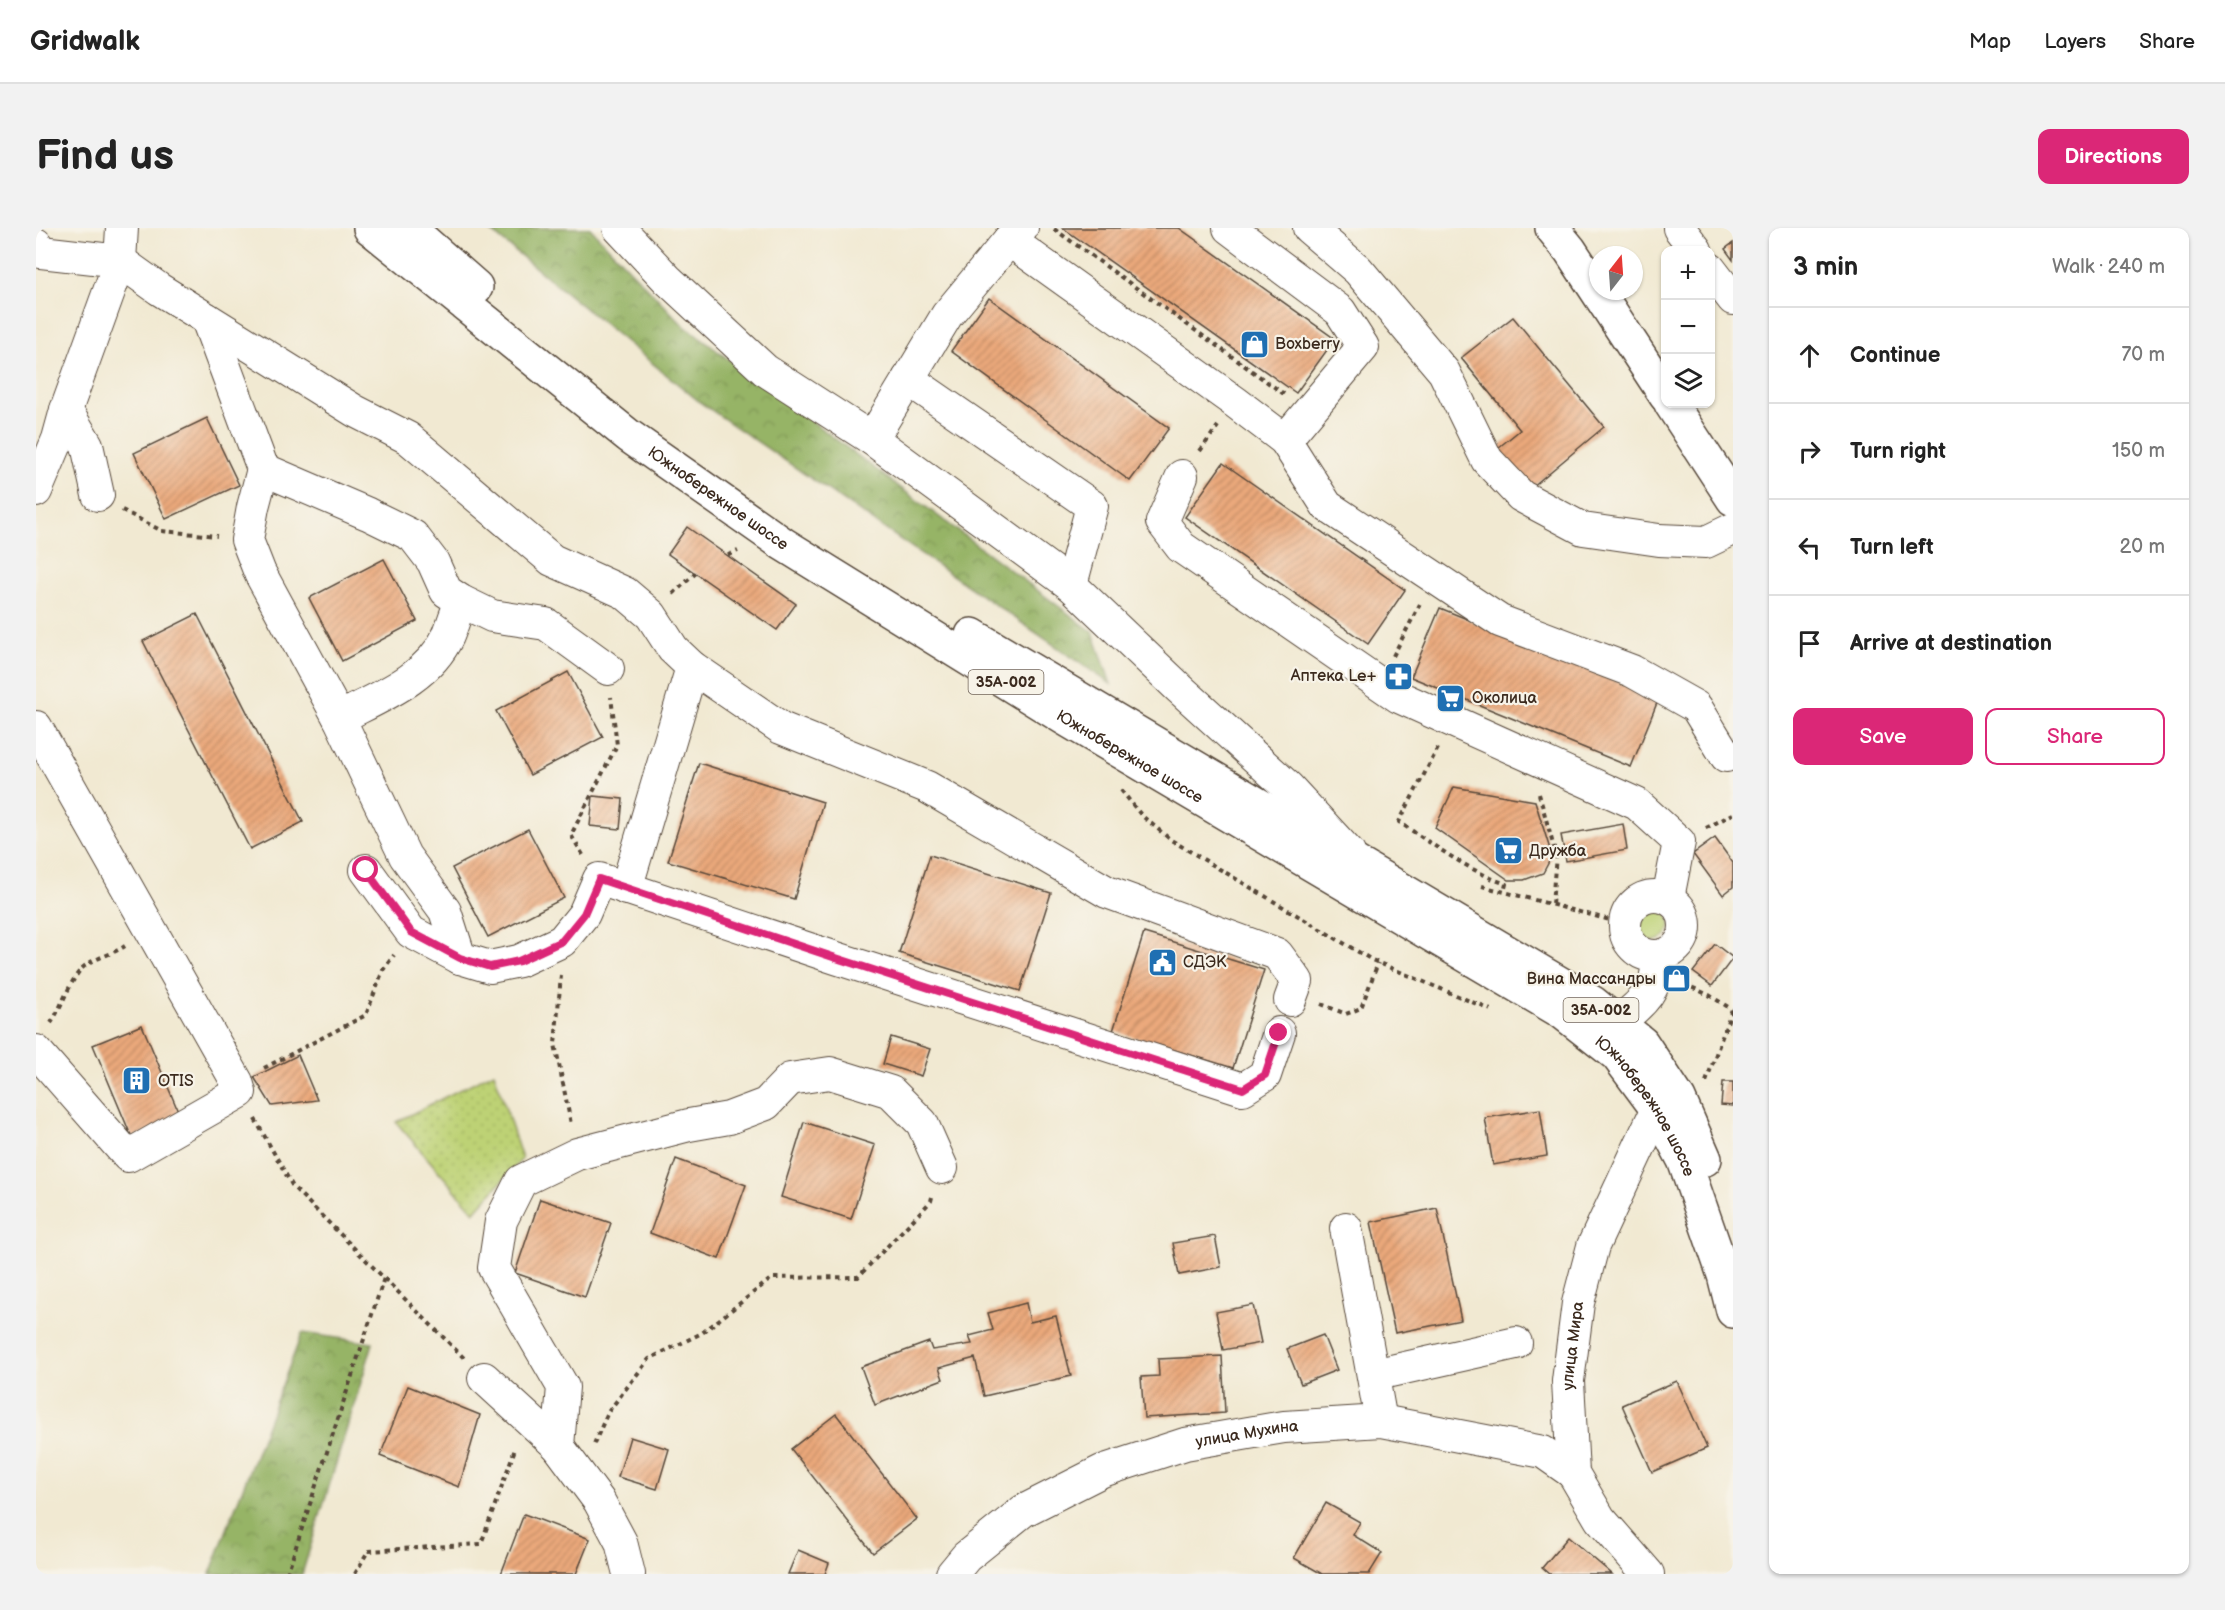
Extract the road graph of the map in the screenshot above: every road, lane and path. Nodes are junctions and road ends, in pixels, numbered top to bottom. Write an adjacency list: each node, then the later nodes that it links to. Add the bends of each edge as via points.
1 (122, 228): 13 (street)
2 (370, 228): 66 (main road, Южнобережное шоссе / 35А-002, via 629,436 783,544 1064,718 1562,1012 1617,1054)
3 (409, 228): 43 (main road, Южнобережное шоссе / 35А-002, via 648,425 789,523)
4 (619, 228): 23 (street, via 667,279 765,370)
5 (1054, 228): 22 (path)
6 (1228, 228): 22 (street, via 1340,311 1363,347)
7 (1309, 228): 30 (street, via 1358,270 1443,372 1487,460 1521,496 1582,529 1706,542)
8 (1679, 228): 11 (street)
9 (1016, 234): 17 (street, via 947,315); 19 (street)
10 (1564, 235): 18 (main road)
11 (1693, 246)
12 (38, 250): 13 (street)
13 (120, 261): 16 (street); 21 (street)
14 (1715, 276): 15 (street)
15 (1733, 299)
16 (207, 319): 25 (street); 35 (street, via 355,411 408,438 552,560 625,593 651,615 673,649)
17 (908, 379): 23 (street); 33 (street, via 1092,506)
18 (1661, 390)
19 (1235, 402): 24 (street); 26 (path)
20 (1674, 408): 29 (main road)
21 (66, 410): 27 (street); 28 (street, via 87,445)
22 (1309, 411): 24 (street)
23 (872, 439): 33 (street)
24 (1285, 440): 32 (street, via 1328,506)
25 (264, 469): 31 (street); 34 (street, via 413,536 433,562 446,591)
26 (1182, 476): 37 (street, via 1162,522 1181,547)
27 (36, 491)
28 (98, 495): 31 (path, via 162,531)
29 (1733, 499)
30 (1733, 529)
31 (247, 540): 38 (street, via 260,573)
32 (1434, 577): 37 (path); 42 (street, via 1500,621 1632,671 1696,707)
33 (1071, 585): 43 (street, via 1287,788)
34 (461, 601): 36 (street, via 492,616 546,624); 38 (street, via 447,638 431,660 409,681)
35 (692, 667): 45 (street); 58 (street, via 781,728 927,787 1107,892 1277,954 1297,981)
36 (608, 669): 45 (path, via 617,745 571,836)
37 (1379, 683): 39 (street, via 1399,697)
38 (339, 718): 54 (street, via 405,856 444,911)
39 (1452, 721): 41 (street); 47 (path, via 1400,822 1459,862 1506,884)
40 (36, 727): 50 (street)
41 (1525, 753): 48 (street, via 1637,804 1679,842); 49 (path, via 1556,855)
42 (1726, 756)
43 (1362, 866): 61 (main road, Южнобережное шоссе / 35А-002, via 1586,999)
44 (366, 870): 52 (street)
45 (613, 884): 53 (street); 62 (street, via 840,946 1243,1089 1265,1075)
46 (1482, 886): 47 (path)
47 (1504, 892): 49 (path)
48 (1668, 898): 51 (street, via 1648,896 1639,900 1631,907); 57 (street, via 1682,912 1685,932 1682,941)
49 (1552, 904): 51 (path)
50 (144, 920): 63 (path, via 138,937 113,954 84,966); 64 (street)
51 (1625, 924): 57 (street, via 1631,944)
52 (411, 932): 54 (street); 64 (path, via 383,970 366,1015)
53 (562, 941): 54 (street, via 519,961 490,967); 67 (path, via 555,1044)
54 (460, 958)
55 (1372, 960): 56 (path)
56 (1378, 963): 58 (path, via 1361,1008 1346,1014); 60 (path)
57 (1658, 965): 59 (path); 61 (street, via 1644,1002)
58 (1292, 996)
59 (1732, 1009): 65 (path)
60 (1498, 1013)
61 (1617, 1023): 70 (main road, Южнобережное шоссе / 35А-002, via 1642,1043 1679,1099 1700,1146)
62 (1279, 1033)
63 (40, 1039): 64 (street, via 128,1156)
64 (238, 1087): 71 (path, via 293,1187)
65 (1704, 1088)
66 (1657, 1109): 72 (main road, Южнобережное шоссе / 35А-002, via 1684,1160); 79 (street, улица Мира, via 1593,1246 1578,1304 1568,1381)
67 (578, 1154): 68 (street, via 682,1126 729,1118 766,1104 790,1079 830,1073 891,1092 922,1123); 78 (street, via 521,1181 501,1221 494,1268 563,1387)
68 (942, 1168): 80 (path, via 931,1201 858,1277 772,1278 702,1333 649,1359 608,1412)
69 (1346, 1228): 74 (street)
70 (1733, 1249)
71 (384, 1278): 75 (path); 81 (path)
72 (1733, 1311)
73 (1516, 1343): 74 (street)
74 (1373, 1375): 77 (street)
75 (484, 1378): 76 (street)
76 (526, 1417): 78 (street); 82 (path, via 481,1544 368,1551)
77 (1381, 1422): 79 (street, улица Мухина, via 1543,1452); 84 (street, улица Мухина, via 1284,1427 1185,1444 1102,1471 1023,1511 966,1557)
78 (558, 1446): 80 (street)
79 (1573, 1473): 85 (street, улица Мира, via 1600,1519)
80 (580, 1475): 83 (street, via 621,1542)
81 (287, 1574)
82 (355, 1574)
83 (629, 1574)
84 (952, 1574)
85 (1648, 1574)

